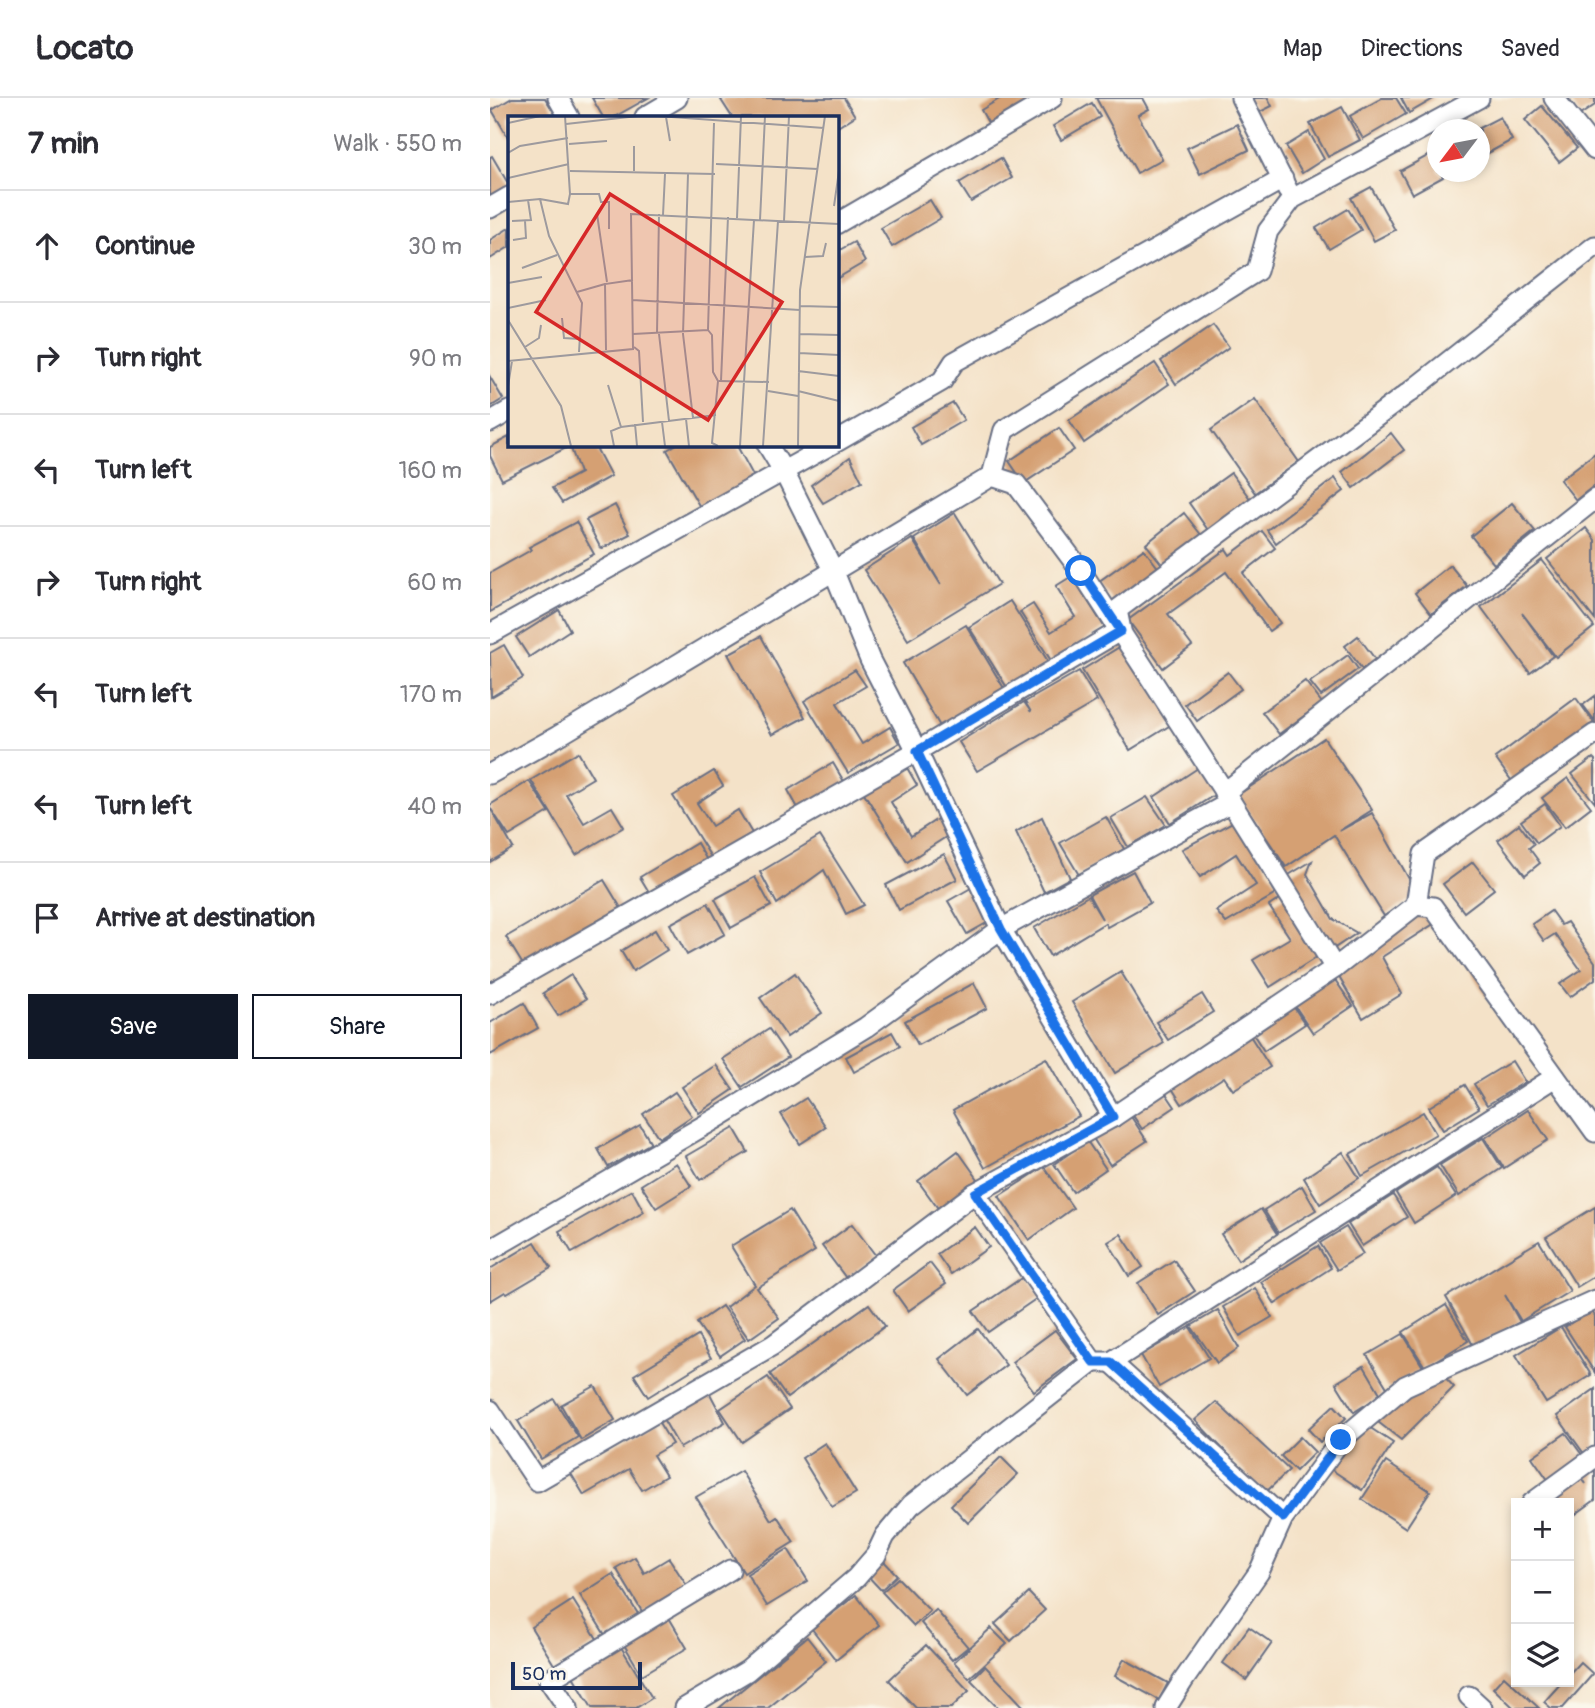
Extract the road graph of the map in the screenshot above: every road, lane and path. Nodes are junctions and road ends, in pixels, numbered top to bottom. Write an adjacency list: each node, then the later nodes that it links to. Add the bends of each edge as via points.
1 (558, 98): 7 (street)
2 (677, 98): 8 (street)
3 (1052, 98): 14 (street)
4 (1241, 98): 10 (street)
5 (1479, 98): 12 (street)
6 (1553, 98): 9 (street)
7 (568, 116)
8 (647, 116)
9 (1595, 150)
10 (1283, 179): 12 (street); 18 (street, via 954,362 942,381)
11 (508, 198): 13 (street)
12 (1292, 199): 22 (street, via 1268,231 1257,271 1004,430)
13 (490, 208)
14 (838, 223)
15 (1595, 246): 25 (street, via 1411,391 1117,610)
16 (508, 412): 17 (street)
17 (490, 422)
18 (838, 441)
19 (768, 446): 21 (street)
20 (829, 446): 21 (street)
21 (784, 472): 24 (street); 26 (street)
22 (992, 476): 24 (street); 25 (street, via 1016,484)
23 (1595, 499): 30 (street)
24 (834, 572): 28 (street, via 870,660); 29 (street)
25 (1121, 631): 28 (street); 30 (street)
26 (490, 634)
27 (1595, 734): 31 (street, via 1424,854)
28 (917, 751): 32 (street); 34 (street)
29 (490, 774)
30 (1227, 797): 32 (street); 33 (street)
31 (1416, 905): 33 (street); 35 (street, via 1433,907)
32 (1001, 929): 36 (street); 39 (street, via 866,1027)
33 (1335, 968): 36 (street)
34 (490, 995)
35 (1555, 1077): 37 (street); 41 (street)
36 (1113, 1117): 38 (street)
37 (1595, 1132)
38 (975, 1193): 41 (street); 42 (street, via 773,1345 537,1481)
39 (490, 1250)
40 (1594, 1301): 45 (street, via 1405,1386 1341,1440)
41 (1102, 1362): 45 (street); 48 (street, via 911,1505 856,1578 747,1671)
42 (490, 1410)
43 (1595, 1457): 44 (street)
44 (1539, 1498)
45 (1283, 1518): 49 (street, via 1259,1572)
46 (730, 1570): 47 (street, via 549,1679)
47 (568, 1708)
48 (685, 1708)
49 (1166, 1708)

